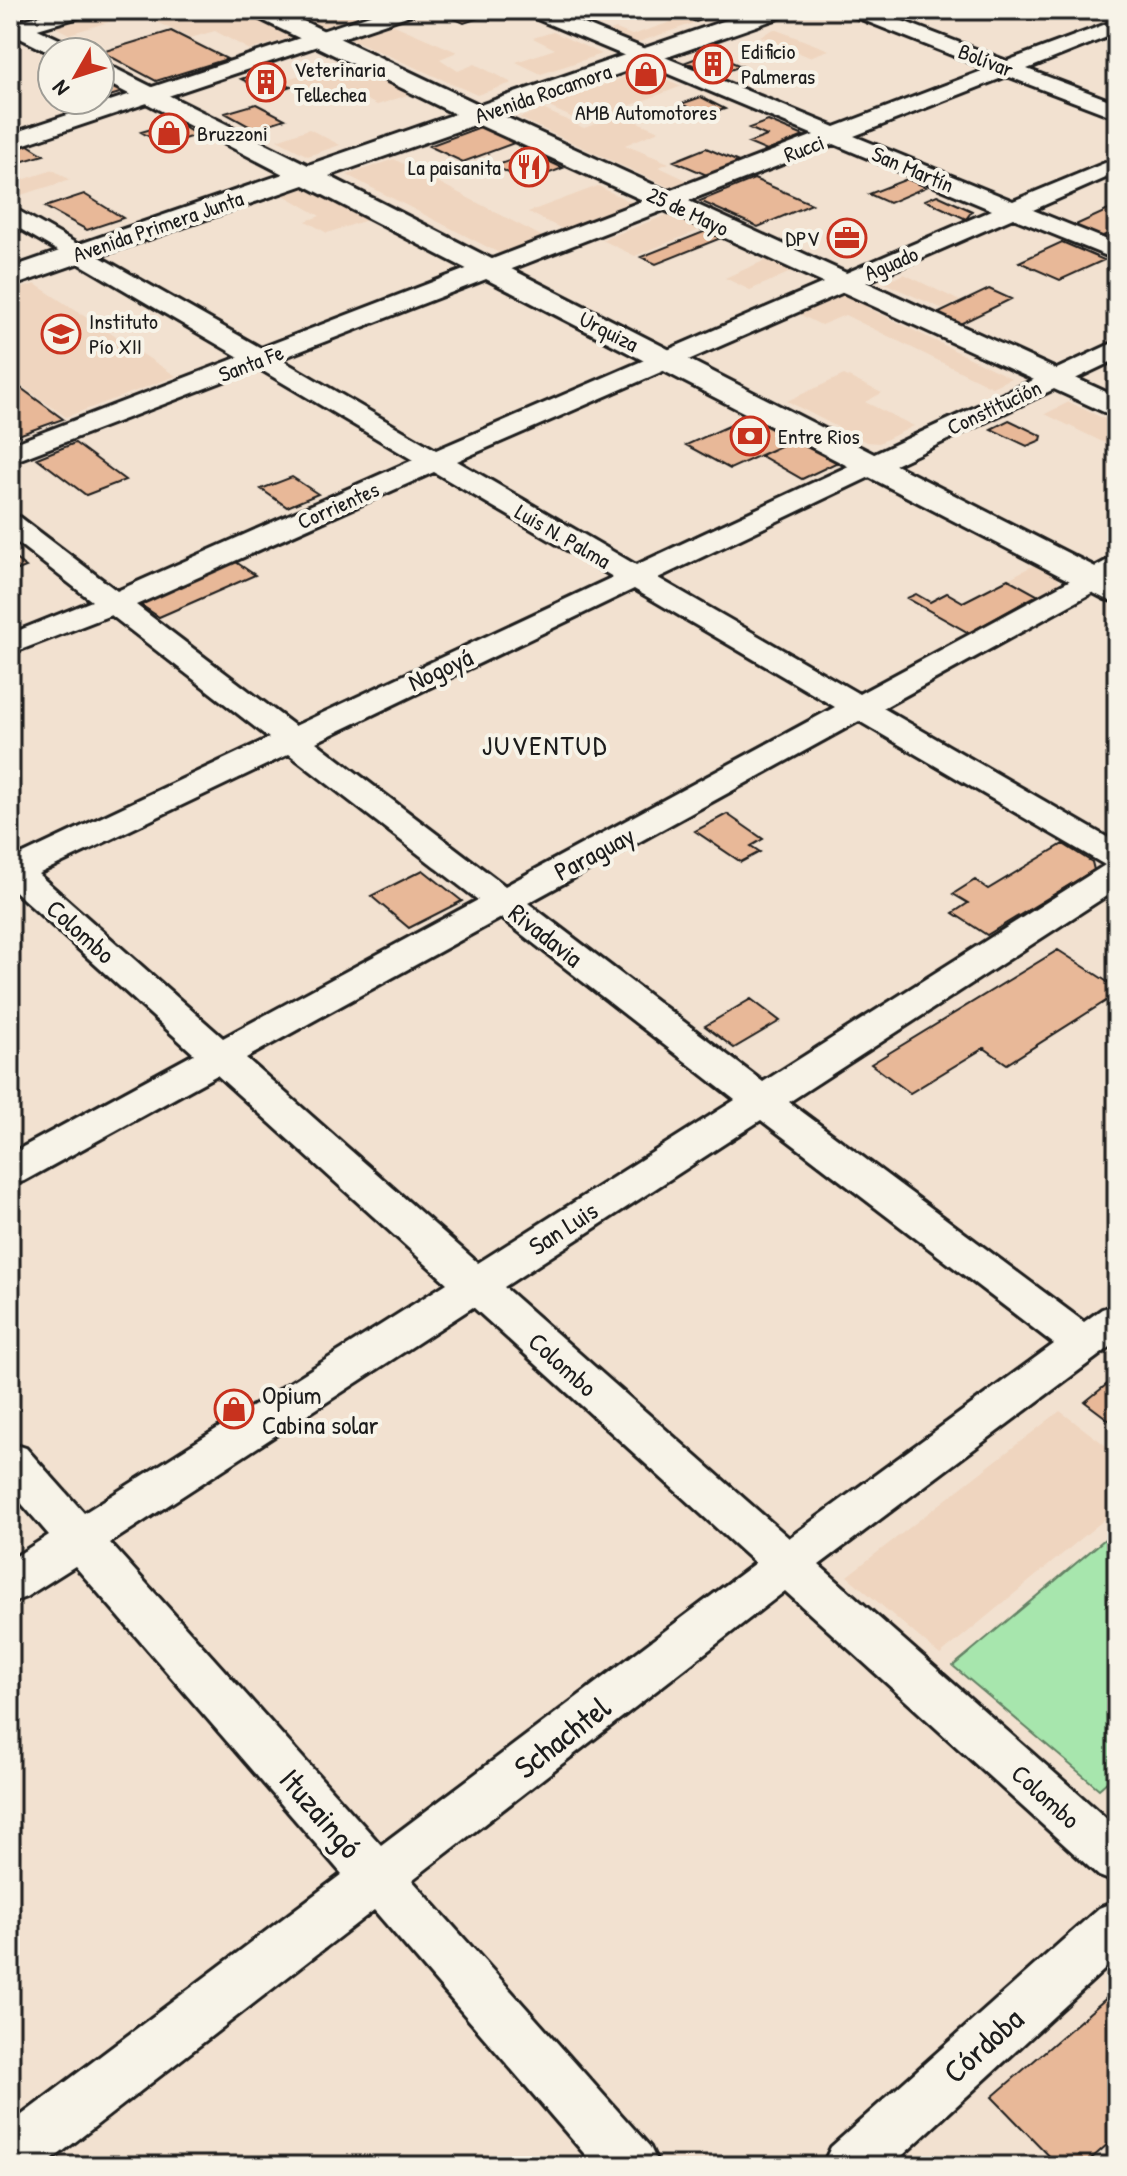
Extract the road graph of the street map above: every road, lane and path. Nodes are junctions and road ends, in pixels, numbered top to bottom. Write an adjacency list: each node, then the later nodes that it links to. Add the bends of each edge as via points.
1 (82, 10): 9 (street)
2 (261, 10): 11 (street, 25 de Mayo)
3 (406, 10): 11 (street)
4 (532, 10): 12 (street, San Martín)
5 (749, 10): 12 (street, Avenida Rocamora)
6 (778, 10): 12 (street, Avenida Rocamora)
7 (855, 10): 13 (street, Bolívar)
8 (1117, 26): 13 (street, Rucci)
9 (13, 27): 10 (street)
10 (36, 38)
11 (322, 38): 15 (street); 17 (street, 25 de Mayo)
12 (638, 54): 17 (street, Avenida Rocamora); 18 (street, San Martín)
13 (1008, 69): 16 (street, Bolívar); 18 (street, Rucci)
14 (116, 77): 15 (street, Urquiza)
15 (153, 96): 19 (street); 21 (street, Urquiza)
16 (1117, 111)
17 (473, 112): 21 (street, Avenida Rocamora); 22 (street, 25 de Mayo)
18 (835, 136): 22 (street, Rucci); 23 (street, San Martín)
19 (10, 142)
20 (1117, 165): 23 (street, Aguado)
21 (300, 171): 25 (street, Avenida Primera Junta); 28 (street, Urquiza)
22 (668, 202): 28 (street, Rucci); 30 (street, 25 de Mayo)
23 (1013, 210): 26 (street, San Martín); 30 (street, Aguado)
24 (10, 213): 25 (street, Luis N. Palma)
25 (72, 250): 27 (street, Avenida Primera Junta); 29 (street, Avenida Primera Junta); 32 (street, Luis N. Palma)
26 (1117, 253)
27 (10, 264)
28 (492, 270): 32 (street, Santa Fe); 33 (street, Urquiza)
29 (10, 278)
30 (845, 283): 33 (street, Aguado); 34 (street, 25 de Mayo)
31 (1117, 349): 34 (street, Constitución)
32 (260, 359): 36 (street, Santa Fe); 37 (street, Luis N. Palma)
33 (664, 359): 37 (street, Corrientes); 38 (street, Urquiza)
34 (1052, 379): 35 (street, 25 de Mayo); 38 (street, Constitución)
35 (1117, 409)
36 (10, 455)
37 (436, 462): 40 (street, Luis N. Palma); 42 (street, Corrientes)
38 (871, 465): 40 (street, Nogoyá); 41 (street, Urquiza)
39 (10, 523): 42 (street, Rivadavia)
40 (635, 577): 44 (street, Luis N. Palma); 45 (street, Nogoyá)
41 (1109, 580): 44 (street, Paraguay)
42 (114, 603): 43 (street, Corrientes); 45 (street, Rivadavia)
43 (10, 645)
44 (861, 709): 46 (street, Luis N. Palma); 49 (street, Paraguay)
45 (292, 740): 47 (street, Nogoyá); 49 (street, Rivadavia)
46 (1117, 858)
47 (11, 871): 50 (street, Colombo)
48 (1117, 873): 51 (street, San Luis)
49 (504, 903): 50 (street, Paraguay); 51 (street, Rivadavia)
50 (220, 1056): 52 (street, Paraguay); 53 (street, Colombo)
51 (762, 1101): 53 (street, San Luis); 54 (street, Rivadavia)
52 (10, 1171)
53 (475, 1285): 56 (street, San Luis); 57 (street, Colombo)
54 (1101, 1332): 57 (street, Schachtel)
55 (10, 1460): 56 (street, Ituzaingó)
56 (80, 1539): 58 (street, San Luis); 60 (street, Ituzaingó)
57 (787, 1564): 59 (street, Colombo); 60 (street, Schachtel)
58 (10, 1584)
59 (1117, 1860)
60 (379, 1879): 62 (street, Schachtel); 63 (street, Ituzaingó)
61 (1117, 1925): 64 (street, Córdoba)
62 (10, 2158)
63 (631, 2166)
64 (850, 2166)

